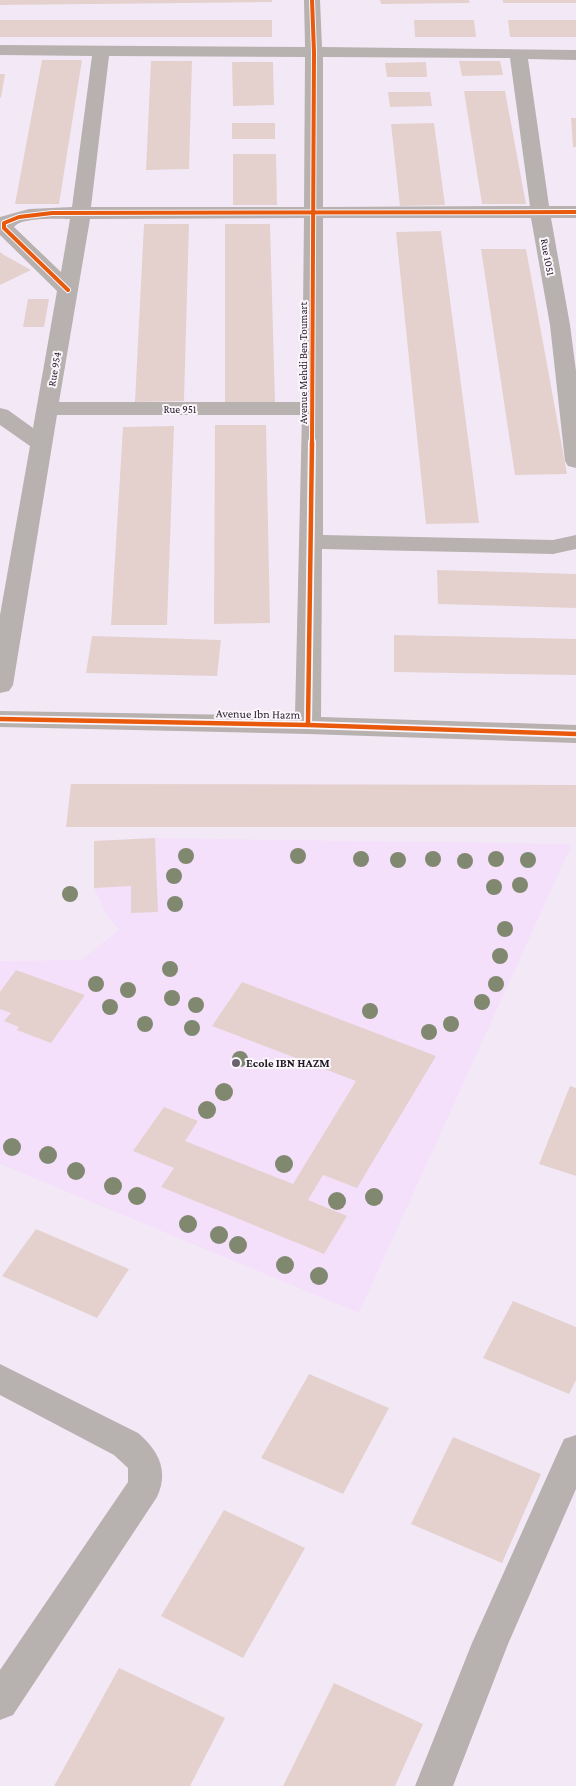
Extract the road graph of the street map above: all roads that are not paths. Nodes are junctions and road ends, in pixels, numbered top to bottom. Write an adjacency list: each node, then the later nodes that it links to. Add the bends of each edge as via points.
1 (312, 0): 4 (street, Avenue Mehdi Ben Toumart)
2 (0, 50): 3 (street)
3 (102, 51): 4 (street); 10 (street, Rue 954)
4 (314, 52): 5 (street); 7 (street, Avenue Mehdi Ben Toumart)
5 (518, 53): 6 (street); 8 (street, Rue 1051)
6 (576, 55)
7 (314, 212): 8 (street); 10 (street); 13 (street, Avenue Mehdi Ben Toumart)
8 (540, 212): 9 (street); 16 (street, Rue 1051, via 560,325)
9 (576, 212)
10 (81, 213): 11 (street, Rue 954); 11 (street, via 25,216 8,219 4,223 4,228 20,245)
11 (68, 290): 12 (street, Rue 954)
12 (48, 408): 13 (street, Rue 951); 15 (street, Rue 954)
13 (313, 409): 17 (street, Avenue Mehdi Ben Toumart)
14 (0, 415): 15 (street)
15 (40, 443): 19 (street, Rue 954)
16 (576, 461)
17 (311, 542): 18 (street, via 553,547); 21 (street, Avenue Mehdi Ben Toumart)
18 (576, 542)
19 (0, 685)
20 (0, 719): 21 (street, Avenue Ibn Hazm)
21 (308, 725): 22 (street, Avenue Ibn Hazm)
22 (576, 734)
23 (0, 1379): 25 (street, via 126,1444 141,1457 147,1469 145,1486)
24 (576, 1450): 26 (street, via 490,1643)
25 (0, 1702)
26 (434, 1786)

